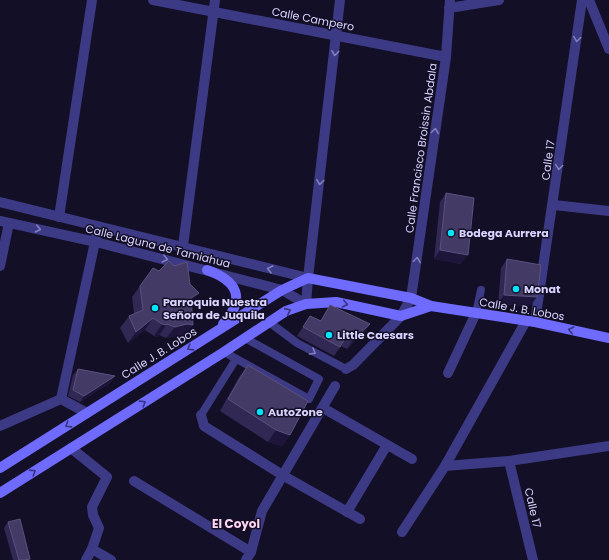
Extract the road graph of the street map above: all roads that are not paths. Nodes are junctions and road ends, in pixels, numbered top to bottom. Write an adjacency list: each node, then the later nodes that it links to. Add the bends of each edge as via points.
1 (92, 0): 16 (street)
2 (152, 0): 9 (street, Calle Campero)
3 (215, 0): 9 (street)
4 (340, 0): 10 (street)
5 (500, 0): 8 (street)
6 (582, 0): 14 (street, Calle 17, one-way to 14)
7 (589, 0): 11 (street)
8 (450, 4): 12 (street, Calle Francisco Broissin Abdala)
9 (214, 12): 10 (street, Calle Campero); 20 (street)
10 (337, 35): 12 (street, Calle Campero); 23 (street, one-way to 23)
11 (609, 49)
12 (446, 56): 26 (street, Calle Francisco Broissin Abdala, one-way to 12)
13 (0, 202): 16 (street, Calle Laguna de Tamiahua)
14 (554, 205): 15 (street); 32 (street, Calle 17)
15 (609, 211)
16 (59, 217): 18 (street, Calle Laguna de Tamiahua)
17 (5, 222): 19 (street, Calle Laguna de Tamiahua, one-way to 19); 21 (street)
18 (98, 228): 19 (street); 20 (street, Calle Laguna de Tamiahua)
19 (96, 242): 22 (street, Calle Laguna de Tamiahua, one-way to 22); 41 (street)
20 (183, 246): 23 (street, Calle Laguna de Tamiahua, one-way to 20)
21 (0, 266)
22 (207, 270): 24 (street, Calle Laguna de Tamiahua); 33 (main road, via 227,280 237,294 234,309)
23 (308, 278): 24 (main road, Calle J. B. Lobos); 26 (main road, Calle J. B. Lobos); 27 (street)
24 (282, 290): 27 (street, Calle Laguna de Tamiahua); 33 (main road, Calle J. B. Lobos)
25 (481, 290): 29 (lane)
26 (411, 298): 28 (main road, Calle J. B. Lobos); 30 (street)
27 (306, 304): 30 (main road, one-way to 30, via 336,302); 31 (main road, one-way to 27, via 286,311)
28 (431, 306): 29 (main road, Calle J. B. Lobos); 30 (main road, Calle J. B. Lobos)
29 (476, 313): 32 (main road, Calle J. B. Lobos); 39 (street)
30 (401, 316): 38 (street)
31 (269, 322): 34 (main road); 38 (lane, one-way to 38, via 297,343)
32 (531, 322): 35 (main road, Calle J. B. Lobos, one-way to 32); 51 (street, Calle 17)
33 (212, 334): 43 (main road, Calle J. B. Lobos, one-way to 43)
34 (245, 338): 36 (main road); 37 (lane, via 319,379 309,399)
35 (609, 338)
36 (224, 352): 37 (lane); 48 (main road, one-way to 36)
37 (236, 359): 44 (lane)
38 (346, 369)
39 (448, 373)
40 (335, 386): 42 (street)
41 (61, 399): 43 (street); 45 (street)
42 (323, 408): 46 (street); 53 (street)
43 (87, 413): 52 (main road, Calle J. B. Lobos, one-way to 52)
44 (201, 415): 53 (street, via 204,426)
45 (0, 426)
46 (387, 445): 49 (street); 56 (street)
47 (609, 446): 50 (street)
48 (72, 448): 55 (main road, one-way to 48); 59 (street, via 107,477 92,507 99,528)
49 (412, 459)
50 (509, 461): 51 (street); 63 (street, Calle 17)
51 (446, 466): 58 (street, Calle 17)
52 (0, 468)
53 (284, 476): 56 (street); 60 (street, via 262,511)
54 (134, 481): 60 (street)
55 (0, 493)
56 (347, 512): 57 (street)
57 (360, 519)
58 (402, 532)
59 (92, 549): 61 (street); 62 (street)
60 (249, 556)
61 (86, 560)
62 (111, 560)
63 (533, 560)

